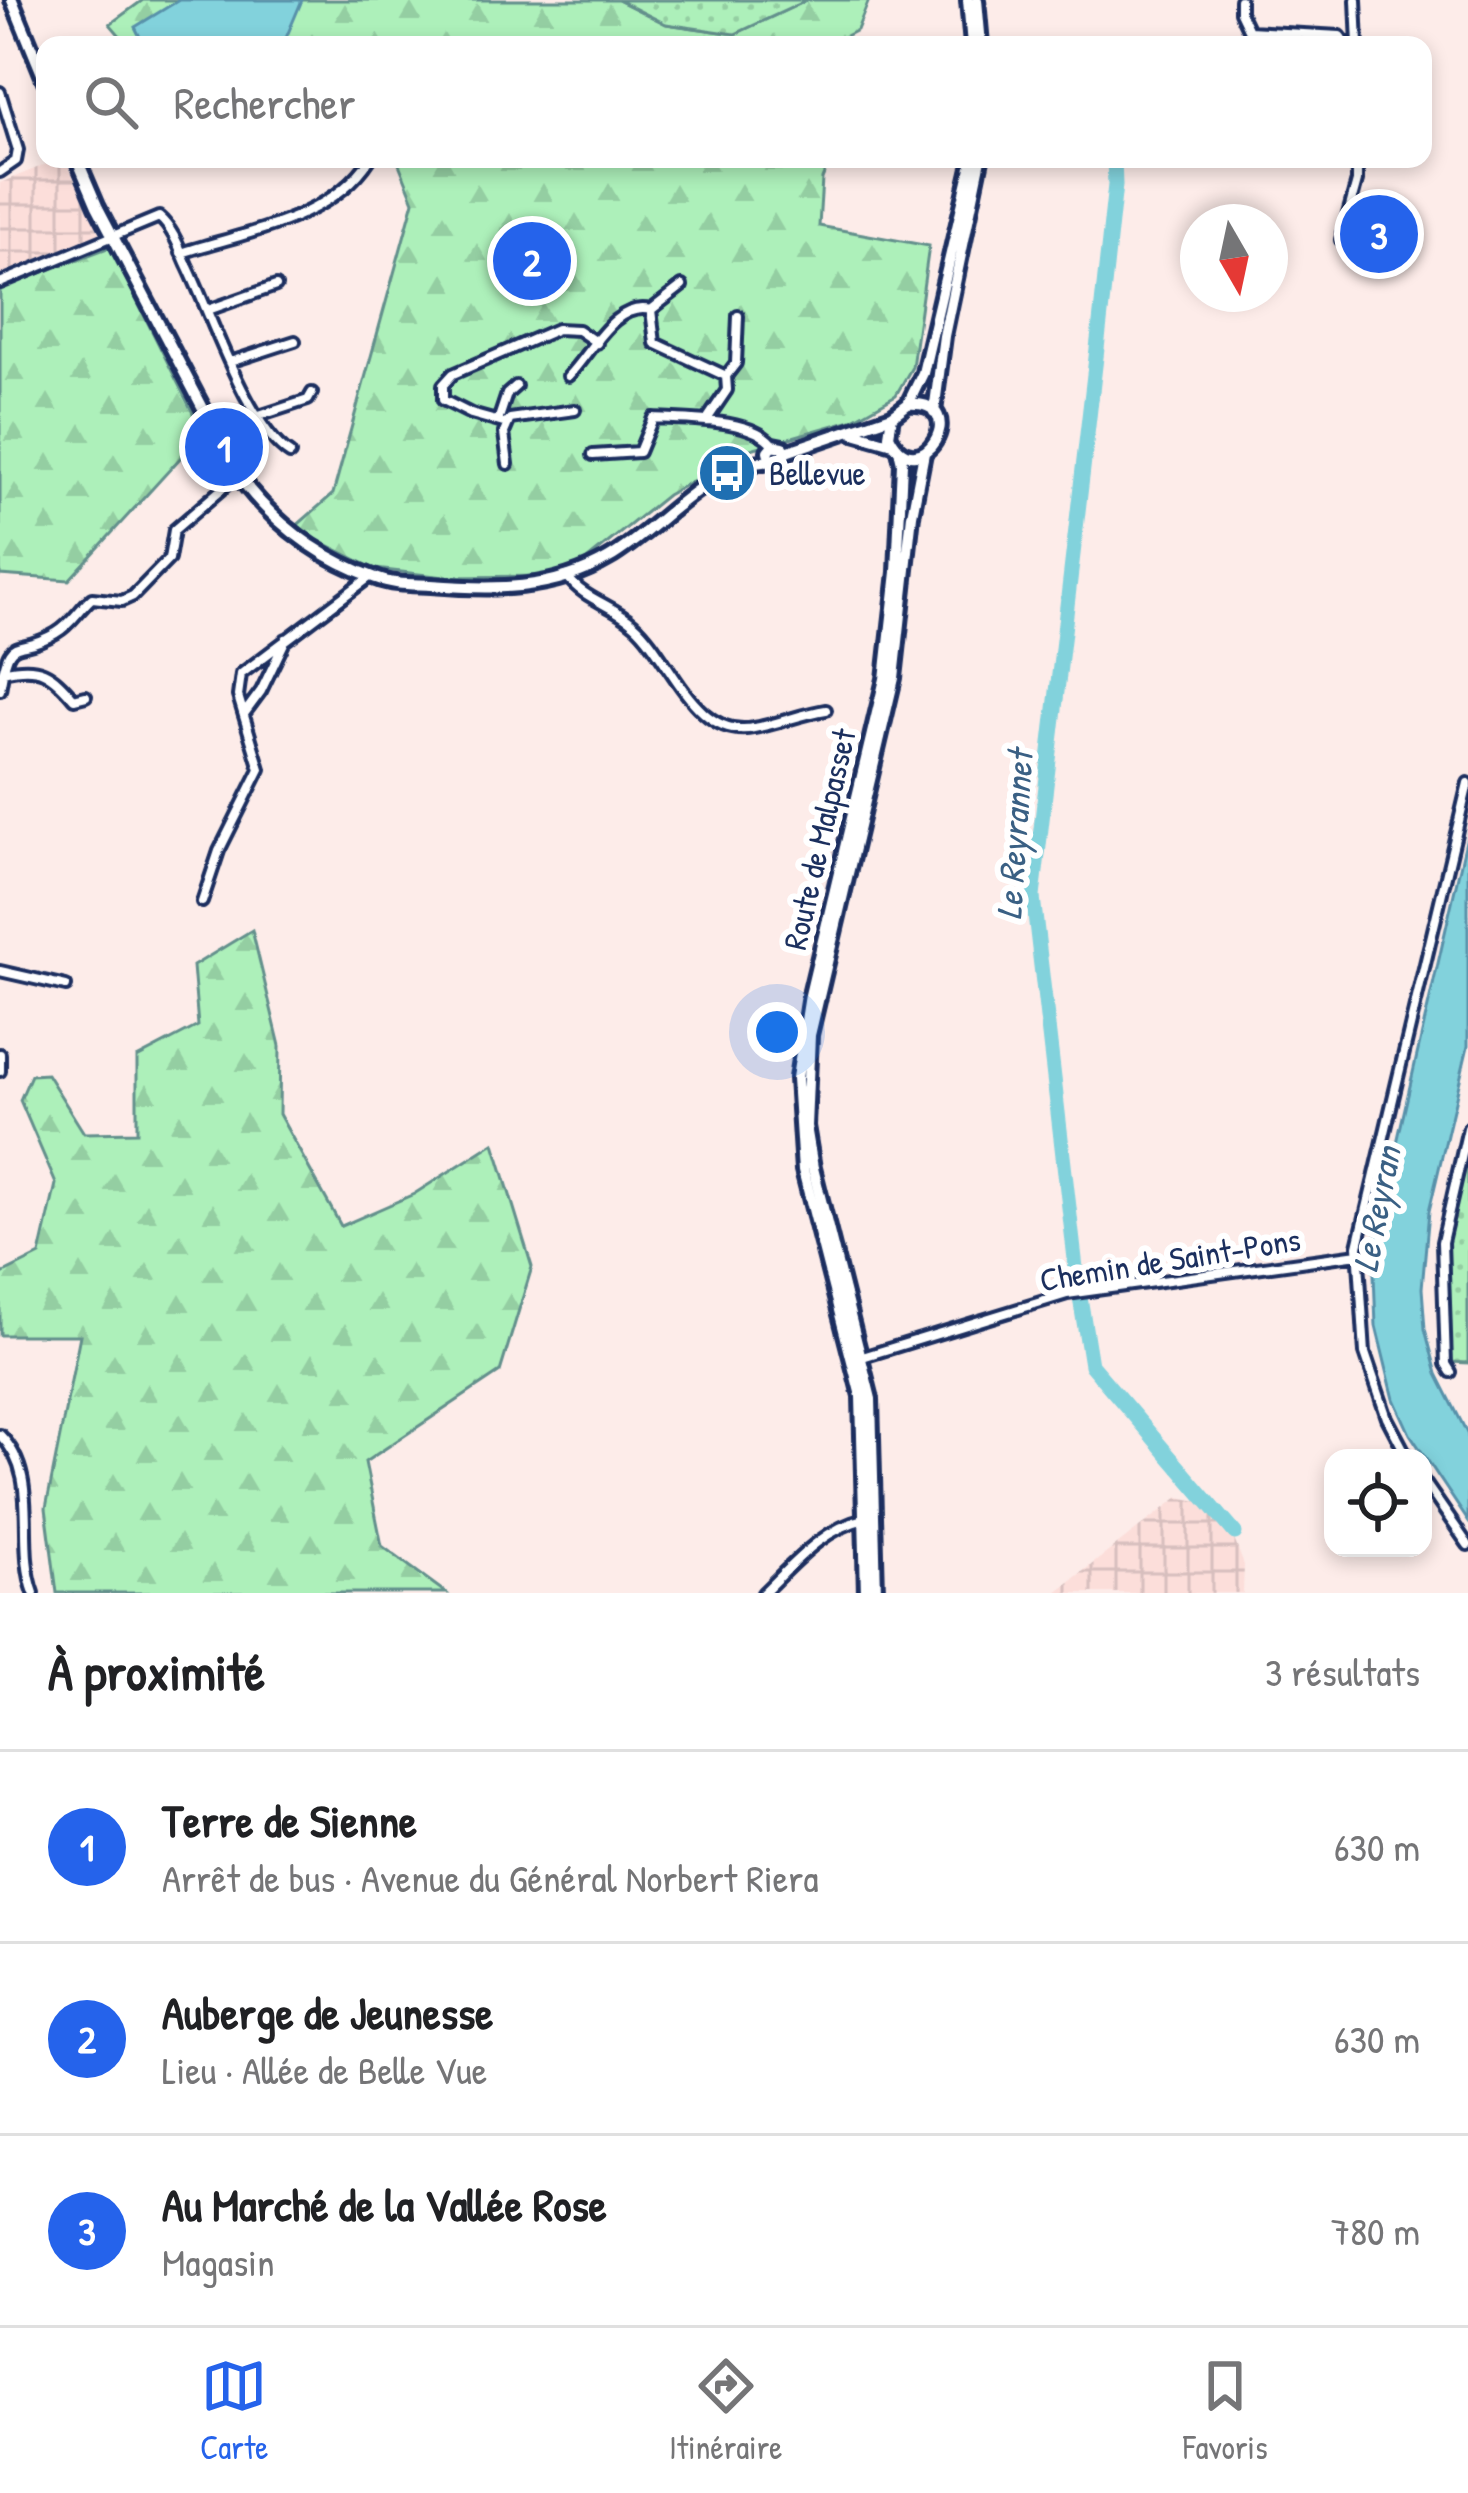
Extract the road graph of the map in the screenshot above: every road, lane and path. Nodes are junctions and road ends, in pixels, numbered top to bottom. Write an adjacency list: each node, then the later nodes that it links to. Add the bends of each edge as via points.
1 (12, 0): 8 (main road)
2 (973, 0): 5 (main road)
3 (1240, 0): 6 (street, via 1249,32)
4 (1356, 0): 7 (street)
5 (976, 36)
6 (1340, 36)
7 (1358, 36)
8 (36, 59)
9 (0, 92): 15 (street, via 17,150)
10 (81, 168): 16 (main road)
11 (362, 168): 18 (street, via 340,194 314,207)
12 (975, 168): 32 (main road, via 923,373)
13 (975, 168): 34 (main road)
14 (1357, 168): 17 (street)
15 (0, 172)
16 (114, 236): 18 (street, via 159,218); 19 (street); 48 (main road)
17 (1341, 241)
18 (181, 253): 22 (street)
19 (0, 284)
20 (276, 286): 22 (street)
21 (682, 286): 23 (street)
22 (208, 310): 27 (street)
23 (651, 310): 26 (street, via 628,310); 29 (street, via 655,343)
24 (738, 316): 29 (street, via 736,362)
25 (295, 341): 27 (street)
26 (597, 343): 28 (street); 38 (street, via 557,328 453,374 443,386 443,400)
27 (230, 362): 35 (street)
28 (568, 376)
29 (726, 376): 37 (street, via 728,390)
30 (516, 386): 38 (street)
31 (312, 392): 35 (street)
32 (908, 404): 34 (main road); 36 (main road)
33 (575, 410): 38 (street)
34 (934, 412): 43 (main road, via 940,433)
35 (259, 416): 44 (street)
36 (892, 416): 39 (main road); 41 (main road)
37 (706, 421): 40 (street, via 756,431); 45 (street, via 653,418 639,452)
38 (502, 423): 47 (street)
39 (844, 433): 41 (main road); 42 (main road)
40 (773, 445): 42 (main road); 46 (main road)
41 (896, 447): 43 (main road); 65 (main road, Route de Malpasset, via 897,572 885,679 797,1078 803,1170)
42 (786, 452): 46 (main road, via 781,462)
43 (924, 453): 65 (main road, Route de Malpasset, via 894,678 806,1077 813,1168)
44 (290, 454)
45 (593, 455)
46 (770, 459): 50 (main road, via 714,481 607,560)
47 (508, 464)
48 (238, 475): 49 (main road, via 285,528); 52 (street, via 174,530 169,559 133,596 92,598 59,632 10,648)
49 (371, 576): 50 (main road, via 503,590); 51 (street)
50 (567, 577): 55 (street, via 637,626 718,723 755,728)
51 (286, 639): 56 (street); 56 (street, via 241,674)
52 (3, 672): 53 (street); 54 (street, via 41,668 74,698)
53 (0, 691)
54 (86, 696)
55 (826, 710)
56 (243, 716): 58 (street, via 260,769)
57 (1468, 783): 64 (street)
58 (202, 902)
59 (0, 970): 60 (street)
60 (66, 986)
61 (0, 1054): 62 (street)
62 (0, 1071)
63 (1468, 1127): 66 (street, via 1442,1242)
64 (1358, 1254): 65 (street, Chemin de Saint-Pons, via 1080,1292); 68 (street, via 1365,1353)
65 (857, 1359): 70 (main road, Route de Malpasset); 75 (main road, Route de Malpasset, via 871,1399)
66 (1451, 1372)
67 (0, 1435): 72 (street, via 24,1475 24,1548)
68 (1403, 1449)
69 (1432, 1493): 71 (street)
70 (865, 1519): 73 (street, via 820,1540); 74 (main road, Route de Malpasset)
71 (1468, 1545)
72 (34, 1593)
73 (763, 1593)
74 (866, 1593)
75 (876, 1593)

